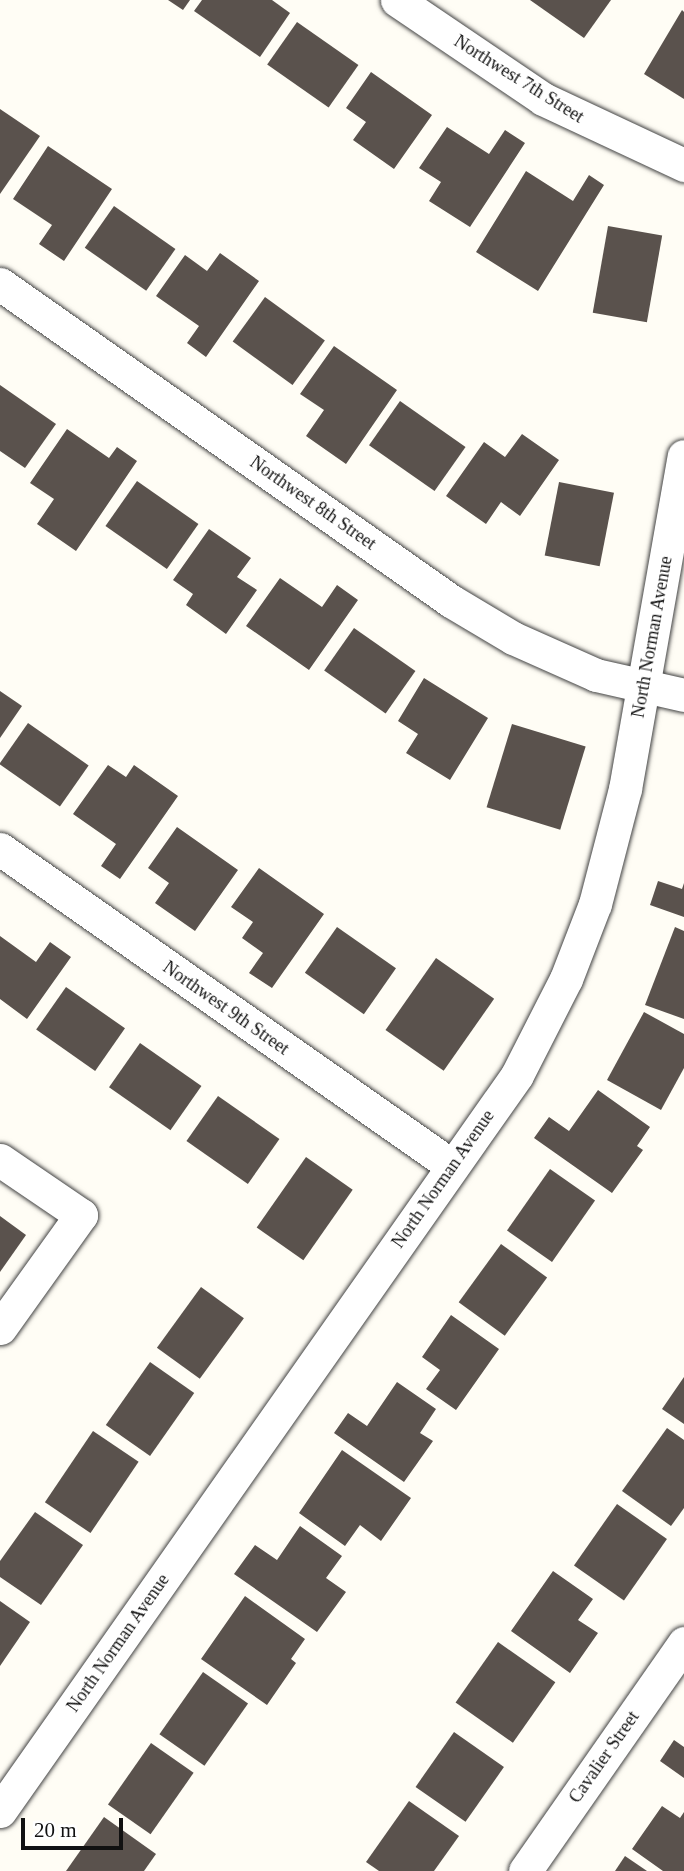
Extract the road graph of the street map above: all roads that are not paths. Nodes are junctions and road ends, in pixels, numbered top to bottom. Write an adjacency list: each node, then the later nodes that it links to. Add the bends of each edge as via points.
1 (397, 0): 2 (street, Northwest 7th Street, via 543,99)
2 (684, 165)
3 (0, 284): 5 (street, Northwest 8th Street, via 452,601 513,638 596,676)
4 (684, 456): 5 (street, North Norman Avenue)
5 (643, 688): 6 (street, Northwest 8th Street); 9 (street, North Norman Avenue, via 625,789 596,904 566,979 517,1075)
6 (684, 695)
7 (0, 849): 9 (street, Northwest 9th Street)
8 (0, 1160): 10 (street, via 81,1215)
9 (452, 1166): 12 (street, North Norman Avenue)
10 (0, 1328)
11 (684, 1643): 13 (street, Cavalier Street)
12 (0, 1811)
13 (525, 1871)

